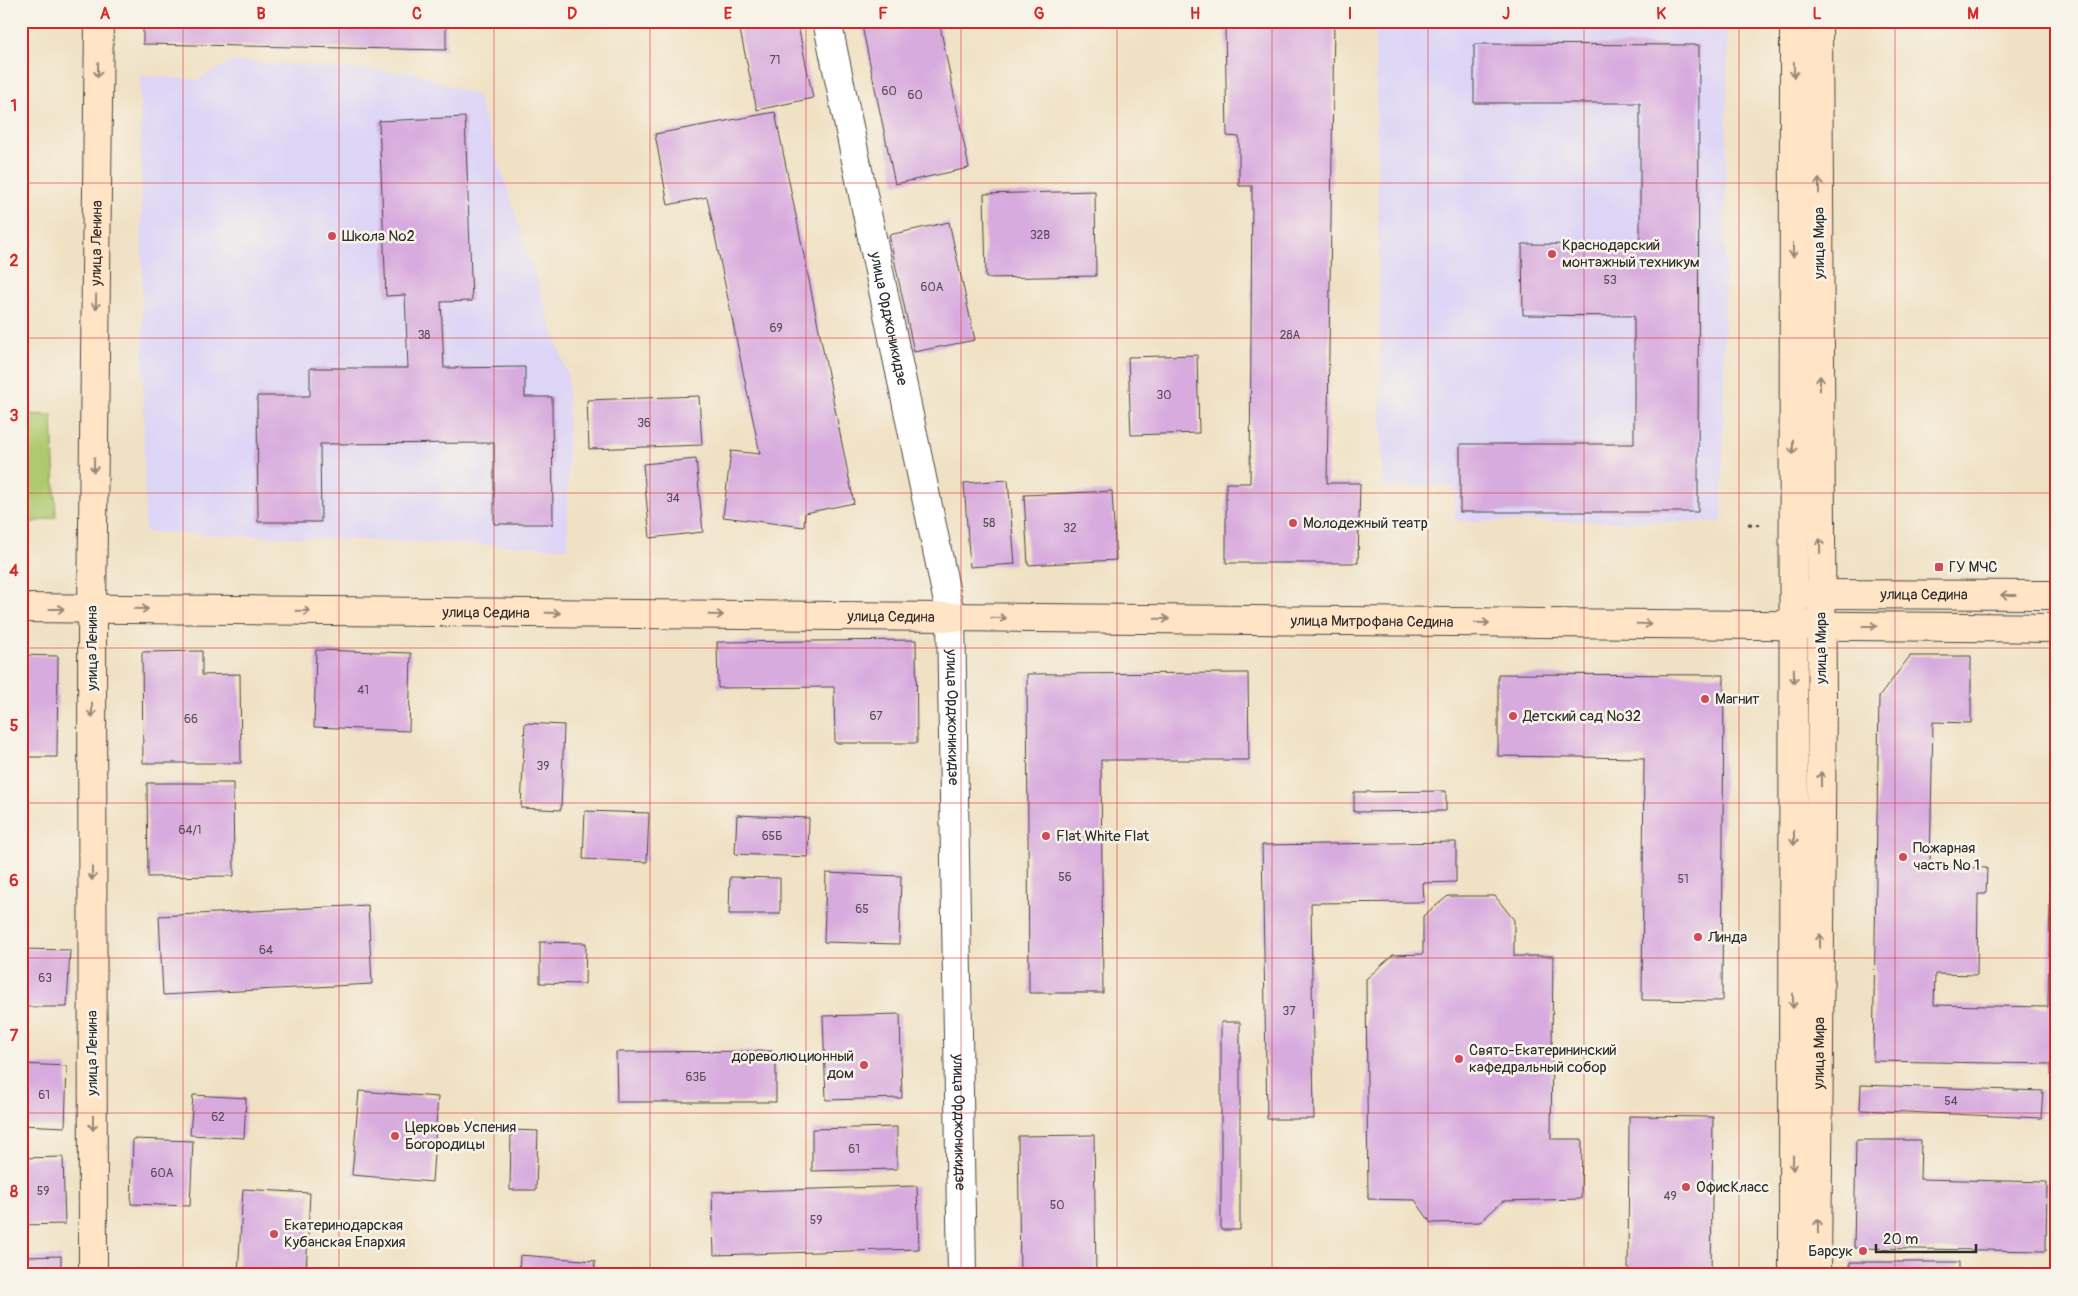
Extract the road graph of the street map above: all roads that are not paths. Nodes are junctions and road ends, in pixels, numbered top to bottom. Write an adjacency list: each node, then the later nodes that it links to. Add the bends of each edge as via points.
1 (99, 21): 9 (main road, улица Ленина, one-way to 9)
2 (827, 21): 10 (street, улица Орджоникидзе)
3 (1794, 21): 5 (main road, улица Мира, one-way to 5)
4 (1818, 21): 6 (main road, улица Мира, one-way to 4)
5 (1794, 594): 6 (main road, улица Седина); 11 (main road, улица Мира)
6 (1821, 595): 7 (main road, улица Седина, one-way to 6); 12 (main road, улица Мира)
7 (2057, 595)
8 (21, 608): 9 (main road, улица Седина, one-way to 9)
9 (92, 609): 10 (main road, улица Седина, one-way to 10); 14 (main road, улица Ленина, one-way to 14)
10 (950, 617): 11 (main road, улица Митрофана Седина, one-way to 11); 15 (street, улица Орджоникидзе)
11 (1794, 627): 12 (main road); 16 (main road, улица Мира, one-way to 16)
12 (1821, 627): 13 (main road, one-way to 13); 17 (main road, улица Мира, one-way to 12)
13 (2057, 628)
14 (93, 1275)
15 (962, 1275)
16 (1793, 1275)
17 (1817, 1275)

